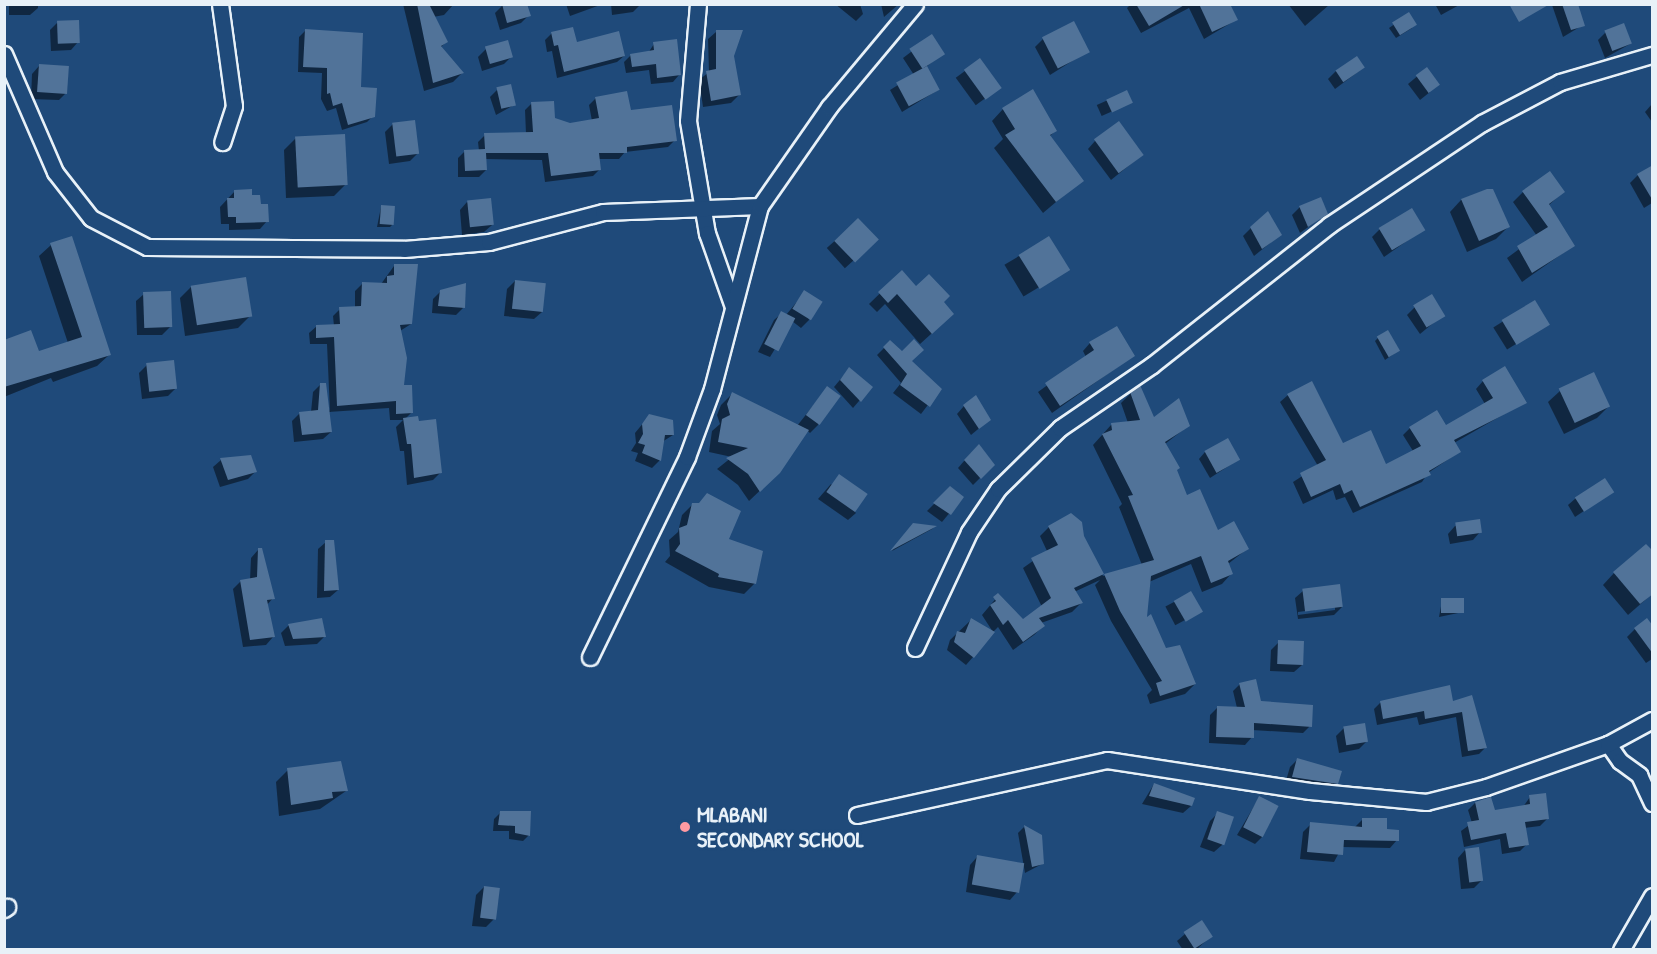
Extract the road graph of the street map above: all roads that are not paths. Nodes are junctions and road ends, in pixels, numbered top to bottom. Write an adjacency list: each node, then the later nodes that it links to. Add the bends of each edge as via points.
1 (220, 4): 6 (street, via 234,105)
2 (698, 4): 7 (street, via 687,120)
3 (915, 4): 8 (street, via 829,107)
4 (4, 54): 7 (street, via 55,172 91,219 147,247 404,249 489,242 603,212)
5 (1653, 56): 10 (street, via 1560,82 1482,123 1329,225 1152,365 1060,428 998,489 969,532)
6 (222, 142)
7 (702, 206): 8 (street); 9 (street, via 706,233)
8 (760, 206): 9 (street)
9 (733, 307): 11 (street, via 712,389 687,457)
10 (915, 648)
11 (590, 657)
12 (1653, 720): 13 (street)
13 (1608, 744): 14 (street, via 1639,775); 15 (street, via 1486,787 1426,802 1310,791 1107,760)
14 (1653, 803)
15 (857, 815)
16 (1653, 896): 17 (street)
17 (1621, 950)

